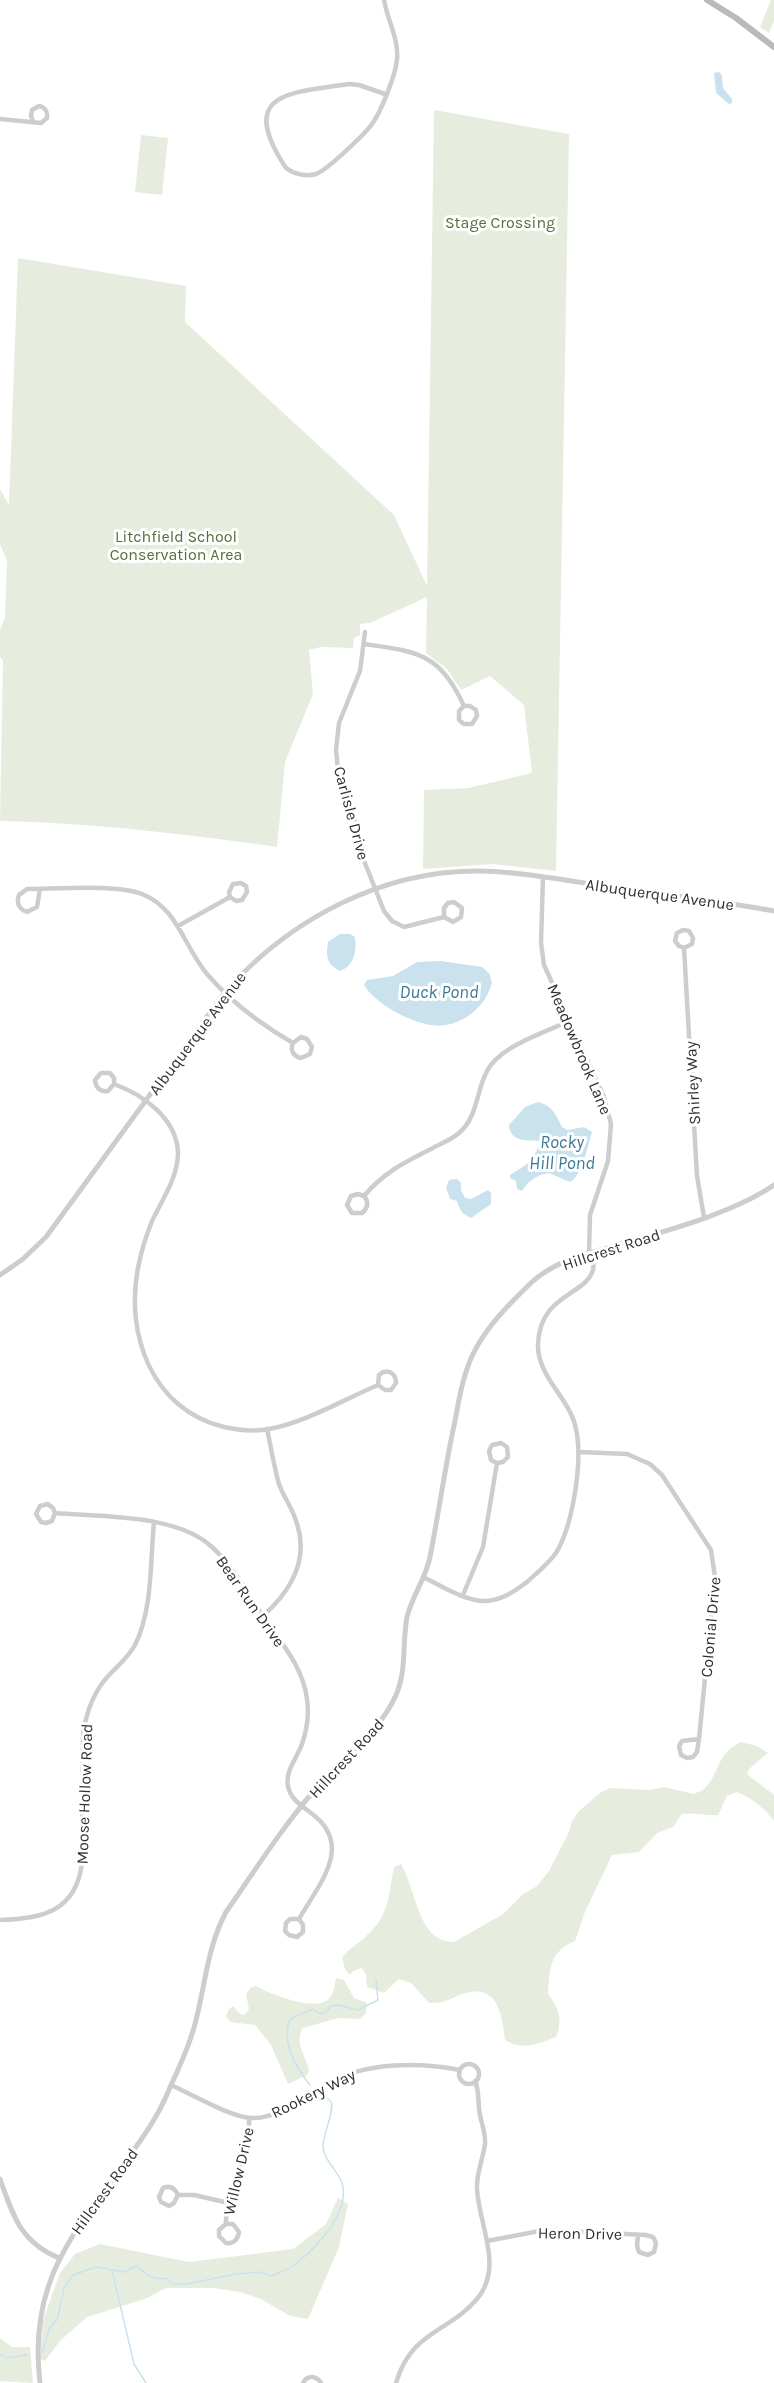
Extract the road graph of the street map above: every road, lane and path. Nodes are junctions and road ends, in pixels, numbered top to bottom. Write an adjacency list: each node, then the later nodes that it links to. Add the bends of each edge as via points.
1 (384, 0): 4 (street, via 397,54)
2 (707, 0): 3 (main road)
3 (774, 47)
4 (385, 94): 4 (street, via 371,124 320,173 303,175 286,168 266,123 271,107 279,99 289,93 349,84)
5 (0, 119): 6 (street)
6 (33, 121)
7 (365, 632): 8 (street, Carlisle Drive)
8 (364, 644): 9 (street, via 402,649 427,658 449,678); 11 (street, Carlisle Drive, via 360,671 342,715 336,750 361,853)
9 (464, 706): 9 (street, via 476,710 472,724 459,720 459,711)
10 (543, 877): 11 (street, Albuquerque Avenue, via 458,872); 14 (street, Albuquerque Avenue); 19 (street, Meadowbrook Lane, via 542,954)
11 (376, 888): 15 (street, Carlisle Drive, via 386,915 400,926); 18 (street, Albuquerque Avenue, via 331,908 280,939)
12 (40, 889): 12 (street, via 37,907 27,912 20,908 17,902 21,892); 16 (street, via 132,891 161,905)
13 (230, 897): 13 (street, via 242,900 246,886 232,884); 16 (street)
14 (774, 911)
15 (444, 917): 15 (street, via 456,921 462,908 458,903 448,903)
16 (178, 926): 18 (street, via 199,964)
17 (684, 948): 17 (street, Shirley Way, via 690,946 693,938 683,930 675,938 676,944); 25 (street, Shirley Way, via 697,1176)
18 (225, 992): 20 (street, via 273,1032); 22 (street, Albuquerque Avenue)
19 (569, 1021): 24 (street, via 501,1055 488,1069 465,1127 453,1138 390,1170); 26 (street, Meadowbrook Lane, via 604,1097 612,1124 610,1151 590,1215)
20 (293, 1043): 20 (street, via 295,1055 301,1058 310,1054 312,1047 307,1039 301,1037)
21 (114, 1084): 21 (street, via 107,1072 98,1074 95,1080 102,1090 111,1089); 22 (street)
22 (145, 1100): 27 (street, Albuquerque Avenue, via 46,1237); 29 (street, via 171,1127 178,1154 137,1269 134,1308 143,1356 161,1386 193,1415 227,1428)
23 (774, 1185): 25 (street, Hillcrest Road)
24 (364, 1196): 24 (street, via 367,1208 359,1214 352,1213 347,1205 349,1198 354,1194)
25 (704, 1217): 26 (street, Hillcrest Road)
26 (590, 1253): 30 (street, Meadowbrook Lane, via 593,1267 589,1277 548,1312 538,1344 543,1368 572,1416); 34 (street, Hillcrest Road, via 562,1263 534,1280 497,1319 473,1354 457,1409 430,1558)
27 (0, 1275)
28 (378, 1385): 28 (street, via 391,1390 395,1377 384,1372 379,1375); 29 (street)
29 (267, 1430): 36 (street, via 279,1484 297,1524 300,1548 292,1582)
30 (580, 1452): 35 (street, via 569,1523 549,1562 503,1597 482,1601); 37 (street, Colonial Drive, via 622,1453 650,1464 662,1475 711,1550 715,1577)
31 (497, 1463): 31 (street, via 508,1457 507,1447 501,1443 492,1445 489,1451 491,1460); 35 (street, via 483,1547)
32 (55, 1513): 32 (street, Bear Run Drive, via 45,1504 36,1514 38,1520 46,1523 52,1521); 33 (street, Bear Run Drive)
33 (154, 1522): 36 (street, Bear Run Drive, via 185,1529 212,1546); 40 (street, Moose Hollow Road, via 142,1626 128,1656 101,1685 86,1718 82,1863 78,1882 62,1905 46,1914)
34 (423, 1577): 35 (street); 38 (street, Hillcrest Road, via 409,1611 401,1678 389,1709)
35 (463, 1595)
36 (263, 1616): 38 (street, Bear Run Drive, via 295,1662 305,1690 306,1727 288,1777 290,1794)
37 (699, 1739): 37 (street, via 682,1741 681,1755 695,1755)
38 (302, 1807): 39 (street, via 328,1830 333,1848 328,1866); 43 (street, Hillcrest Road, via 219,1925 195,2024)
39 (299, 1919): 39 (street, via 286,1923 289,1935 297,1937 303,1932)
40 (0, 1920)
41 (460, 2070): 42 (street, via 465,2082); 42 (street, Rookery Way, via 467,2064 476,2067 479,2073); 44 (street, Rookery Way, via 420,2066 358,2071 335,2079 274,2114)
42 (475, 2081): 50 (street, via 485,2136 477,2189)
43 (171, 2085): 44 (street, Rookery Way); 51 (street, Hillcrest Road, via 147,2131)
44 (249, 2118): 47 (street, Willow Drive, via 246,2151)
45 (0, 2179): 51 (street, via 19,2228 32,2243)
46 (178, 2195): 46 (street, via 169,2187 160,2191 159,2197 169,2206); 47 (street)
47 (229, 2203): 48 (street, Willow Drive)
48 (226, 2224): 48 (street, Willow Drive, via 238,2229 232,2243 219,2236 219,2230)
49 (638, 2235): 49 (street, Heron Drive, via 655,2240 654,2252 639,2252); 50 (street, Heron Drive, via 545,2230)
50 (487, 2241): 55 (street, via 489,2269 481,2294 419,2343 402,2366)
51 (58, 2258): 52 (street, Hillcrest Road, via 40,2314)
52 (40, 2383)
53 (303, 2383): 54 (street, via 312,2377)
54 (321, 2383)
55 (396, 2383)

